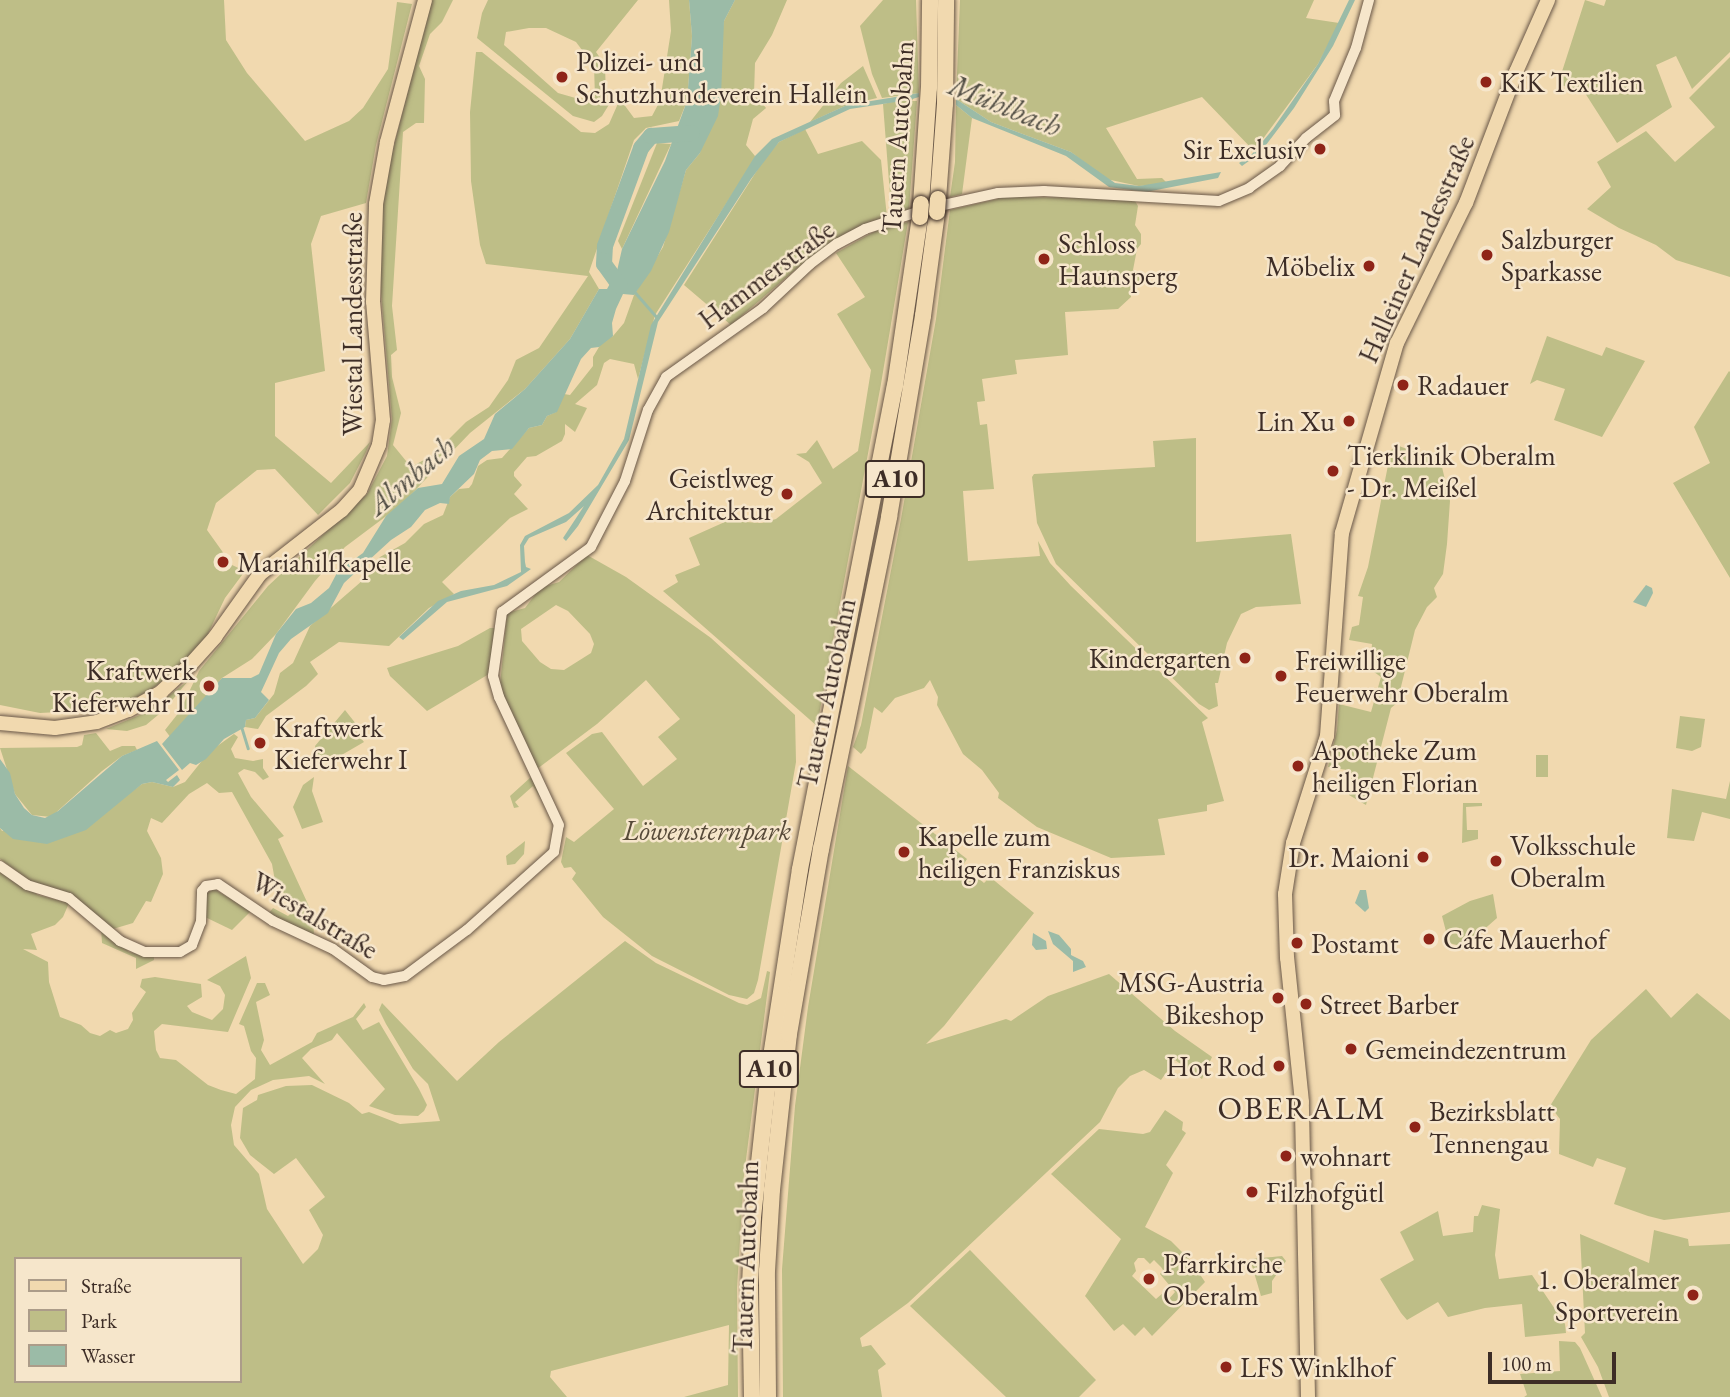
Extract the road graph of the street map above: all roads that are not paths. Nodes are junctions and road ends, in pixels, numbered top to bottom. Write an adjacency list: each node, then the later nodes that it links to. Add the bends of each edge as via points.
1 (425, 0): 8 (main road, Wiestal Landesstraße, via 387,142 376,204 373,302 383,420 379,445 360,490 342,510 260,574 215,637 161,692 97,722 55,729)
2 (930, 0): 6 (highway, Tauern Autobahn / A10)
3 (946, 0): 6 (highway, Tauern Autobahn / A10)
4 (1369, 0): 7 (street, Hammerstraße, via 1334,101 1335,115 1249,188 1219,201 1085,191 998,193 930,208 865,229 837,244 763,308 666,377 648,410 625,481 591,547)
5 (1548, 0): 12 (main road, Halleiner Landesstraße, via 1463,211 1397,343 1352,490 1339,557 1327,736 1293,843 1284,901 1302,1102)
6 (937, 96): 10 (highway, Tauern Autobahn / A10, via 895,386 785,955 760,1142 750,1286); 11 (highway, Tauern Autobahn / A10, via 937,206 923,316 802,951 778,1128 767,1271)
7 (502, 612): 9 (street, Wiestalstraße, via 493,676 559,825 558,842 539,868 405,976 384,980 365,974 333,949 273,921 218,884 202,891 201,922 192,945 180,953 145,952 120,941 69,898 27,885)
8 (0, 723)
9 (0, 866)
10 (752, 1397)
11 (768, 1397)
12 (1308, 1397)

